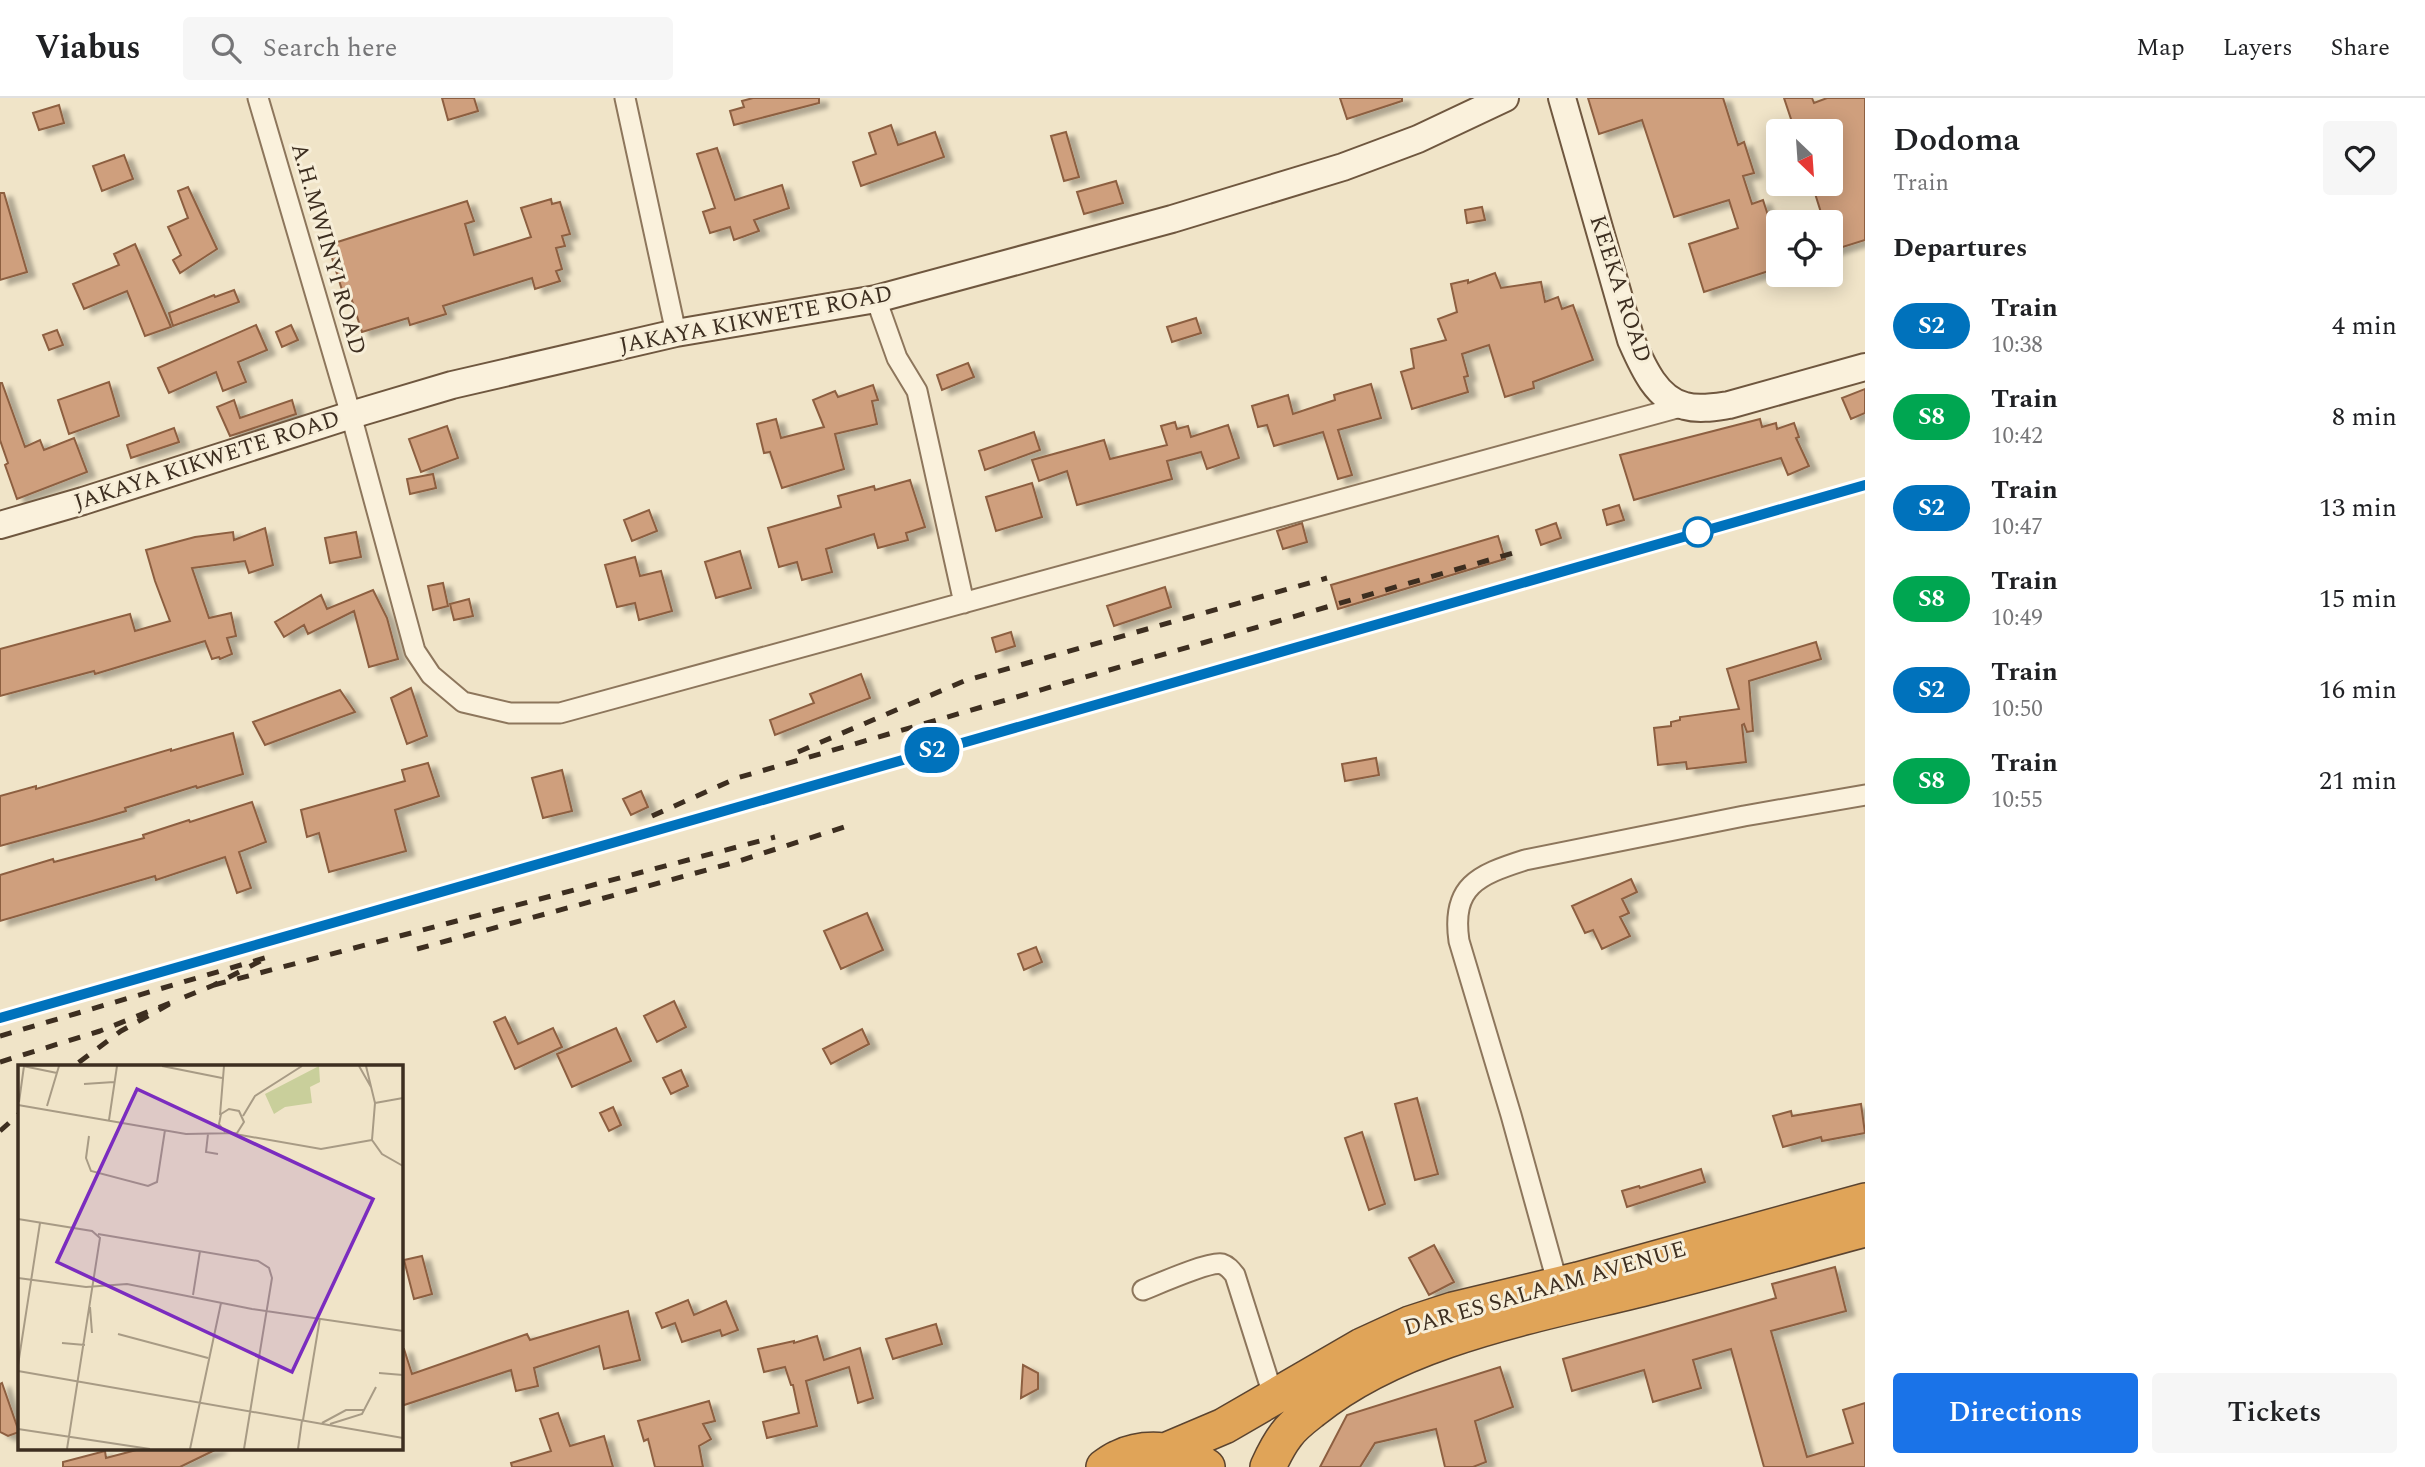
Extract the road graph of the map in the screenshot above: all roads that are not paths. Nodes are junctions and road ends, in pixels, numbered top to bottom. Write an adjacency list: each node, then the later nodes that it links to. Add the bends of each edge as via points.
1 (258, 98): 9 (street, A.H.MWINYI ROAD)
2 (625, 98): 6 (street)
3 (1505, 98): 5 (main road, JAKAYA KIKWETE ROAD, via 1418,139 1343,167)
4 (1562, 98): 8 (main road, KEEKA ROAD, via 1631,340 1656,387)
5 (876, 299): 6 (main road, JAKAYA KIKWETE ROAD); 11 (street, via 897,358 917,391)
6 (676, 333): 9 (main road, JAKAYA KIKWETE ROAD, via 452,385)
7 (1865, 367): 8 (main road, via 1729,405)
8 (1684, 406): 11 (street, A.H.MWINYI ROAD)
9 (351, 415): 10 (main road, JAKAYA KIKWETE ROAD); 11 (street, A.H.MWINYI ROAD, via 415,651 431,675 463,702 510,713 560,713)
10 (0, 525)
11 (964, 603)
12 (1865, 795): 15 (street, via 1525,860 1500,868 1463,894 1456,920 1459,941)
13 (1865, 1200): 15 (highway, DAR ES SALAAM AVENUE)
14 (1865, 1229): 21 (highway, DAR ES SALAAM AVENUE, via 1514,1321 1402,1357 1308,1413 1287,1433)
15 (1558, 1285): 17 (highway, DAR ES SALAAM AVENUE, via 1410,1324 1362,1346)
16 (1143, 1290): 17 (street, via 1208,1266 1226,1265 1235,1275)
17 (1275, 1398): 18 (highway, DAR ES SALAAM AVENUE)
18 (1165, 1451): 19 (highway, via 1141,1451); 20 (highway)
19 (1104, 1467)
20 (1207, 1467)
21 (1268, 1467)

